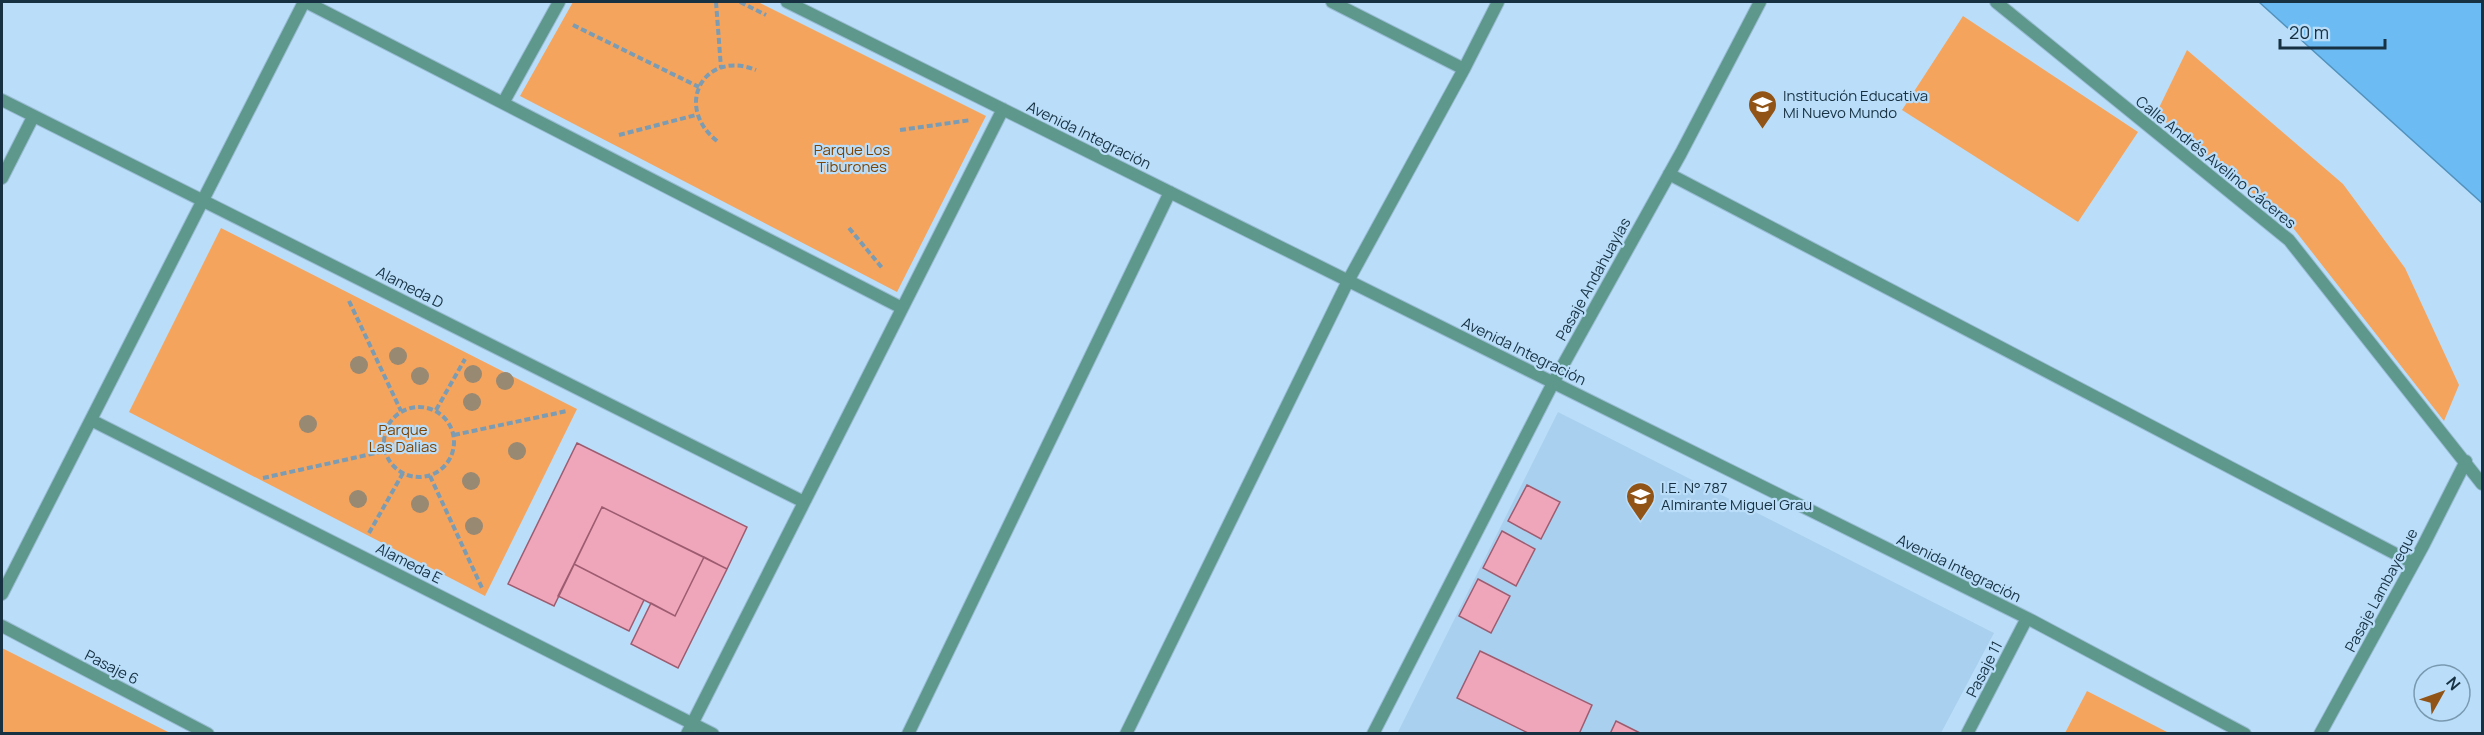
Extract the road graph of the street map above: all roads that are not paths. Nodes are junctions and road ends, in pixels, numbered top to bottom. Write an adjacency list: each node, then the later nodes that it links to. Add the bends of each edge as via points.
1 (305, 2): 10 (street); 16 (street)
2 (559, 2): 10 (street)
3 (787, 2): 11 (street, Avenida Integración)
4 (1332, 2): 8 (street)
5 (1498, 2): 8 (street)
6 (1760, 2): 13 (street, Pasaje Andahuaylas)
7 (1995, 2): 21 (street, Calle Andrés Avelino Cáceres, via 2289,240)
8 (1464, 69): 17 (street)
9 (2, 100): 12 (street, Alameda D)
10 (503, 103): 18 (street)
11 (1003, 109): 15 (street, Avenida Integración); 18 (street)
12 (33, 117): 14 (street); 16 (street, Alameda D)
13 (1669, 174): 19 (street, Pasaje Andahuaylas); 24 (street)
14 (2, 178)
15 (1170, 192): 17 (street, Avenida Integración); 31 (street)
16 (202, 199): 20 (street); 23 (street, Alameda D)
17 (1348, 281): 19 (street, Avenida Integración); 32 (street)
18 (902, 308): 23 (street)
19 (1553, 382): 26 (street, Avenida Integración); 33 (street, Pasaje Andahuaylas)
20 (91, 420): 25 (street); 28 (street, Alameda E)
21 (2466, 461): 22 (street, Calle Andrés Avelino Cáceres); 24 (street, Pasaje Lambayeque)
22 (2482, 483)
23 (804, 502): 28 (street)
24 (2413, 563): 36 (street, Pasaje Lambayeque)
25 (2, 594)
26 (2027, 618): 34 (street, Pasaje 11); 35 (street, Avenida Integración)
27 (2, 626): 29 (street, Pasaje 6)
28 (689, 728): 30 (street, Alameda E)
29 (208, 734)
30 (713, 734)
31 (908, 734)
32 (1126, 734)
33 (1373, 734)
34 (1967, 734)
35 (2245, 734)
36 (2320, 734)

